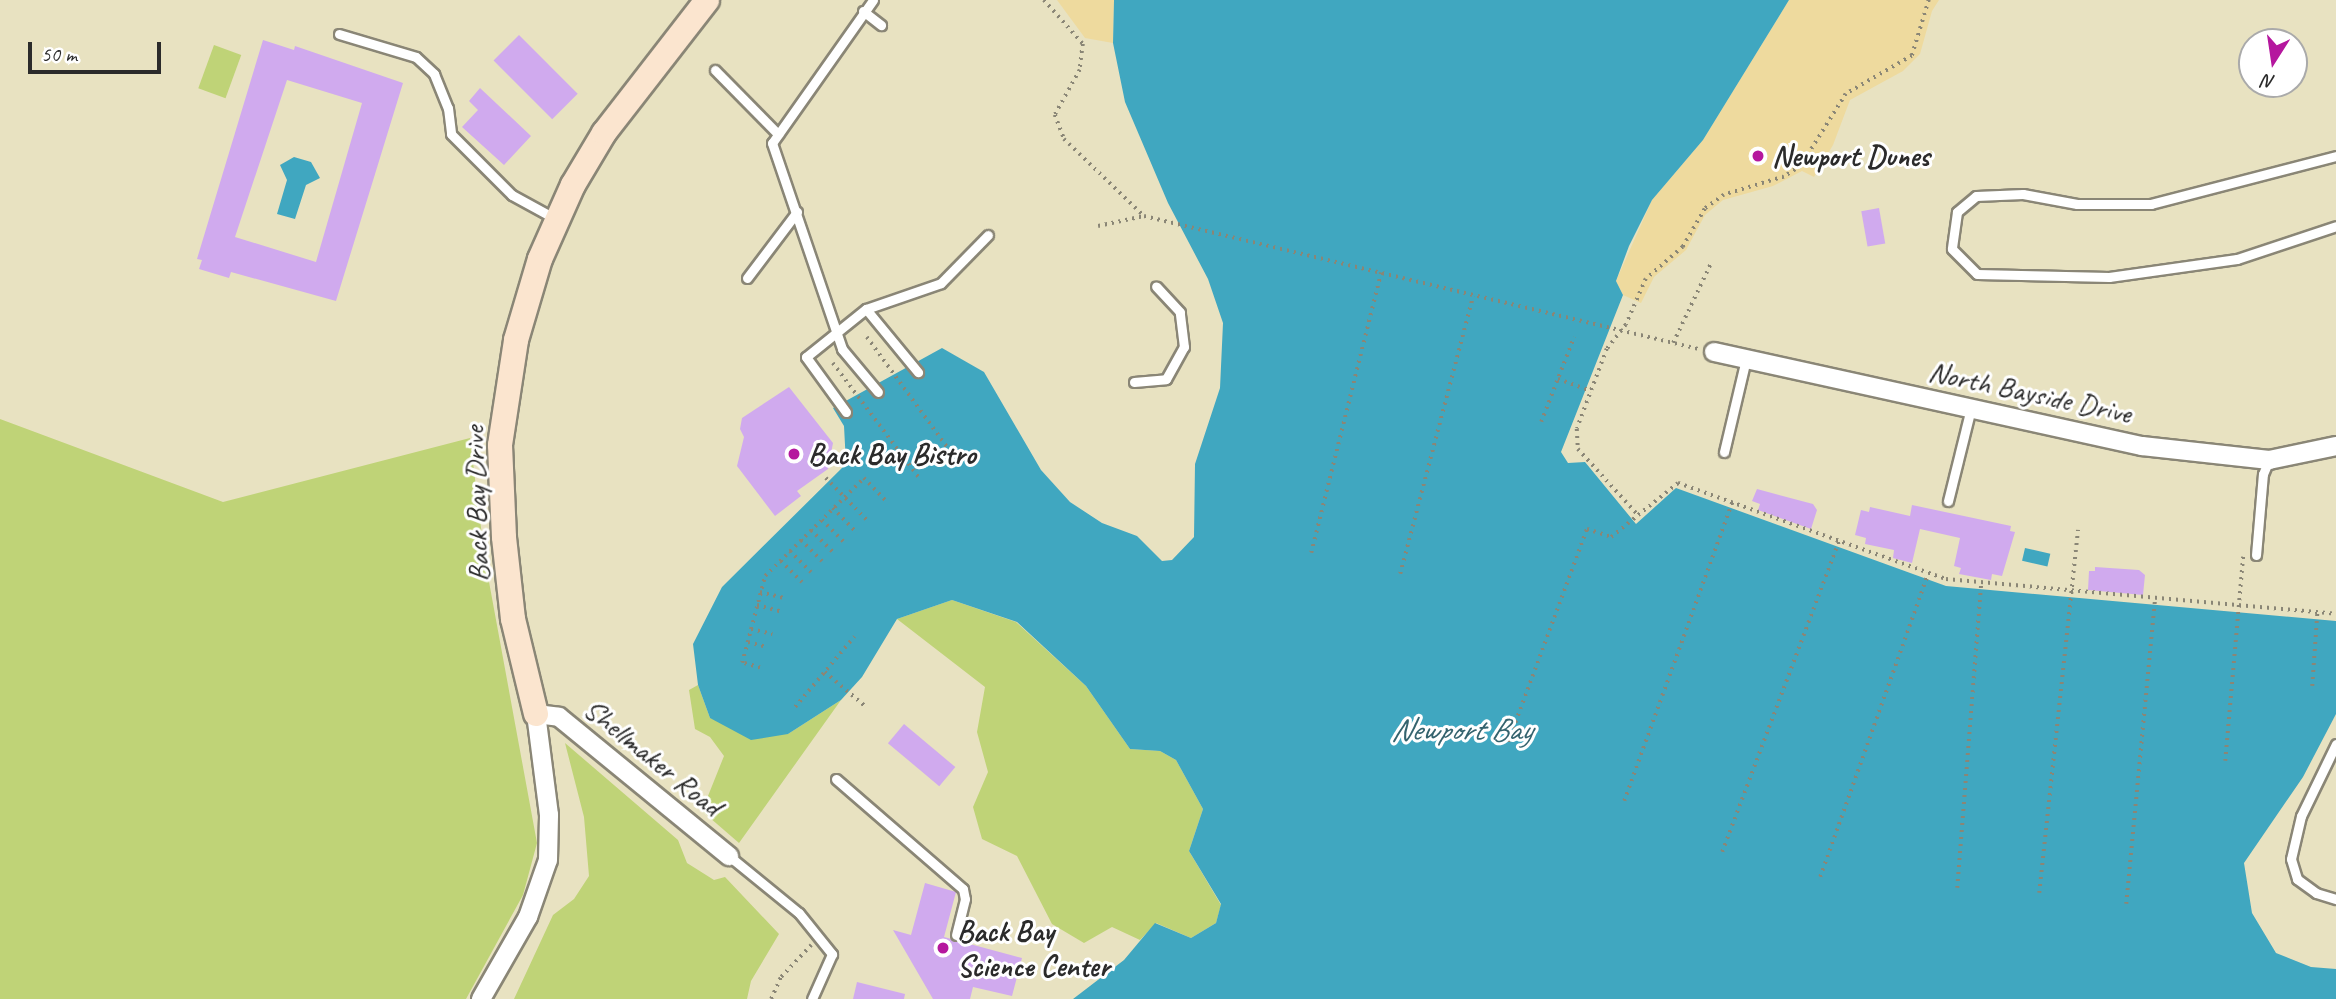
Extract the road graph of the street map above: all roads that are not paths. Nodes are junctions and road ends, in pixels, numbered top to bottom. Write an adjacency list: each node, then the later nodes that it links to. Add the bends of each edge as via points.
1 (706, 0): 10 (street, Back Bay Drive, via 604,133)
2 (873, 0): 3 (lane)
3 (863, 10): 4 (lane); 7 (lane)
4 (881, 25)
5 (338, 34): 10 (lane, via 416,57 433,74 448,108 451,134 512,195)
6 (715, 70): 7 (lane)
7 (778, 134): 9 (lane, via 772,142)
8 (2336, 156): 11 (lane, via 2151,204 2077,204 2023,194 1976,196 1957,212 1952,249 1977,274 2109,277 2237,259)
9 (797, 212): 13 (lane); 16 (lane)
10 (558, 219): 29 (street, Back Bay Drive, via 540,259 516,340 500,445 513,619)
11 (2336, 226)
12 (988, 235): 15 (lane, via 941,283)
13 (747, 278)
14 (1156, 286): 20 (lane, via 1180,312 1184,346 1166,379)
15 (866, 309): 16 (lane); 19 (lane)
16 (837, 333): 21 (lane, via 842,349); 23 (lane, via 806,357)
17 (1714, 352): 18 (street, North Bayside Drive)
18 (1746, 359): 22 (street, North Bayside Drive); 25 (lane)
19 (918, 372)
20 (1134, 382)
21 (878, 392)
22 (1971, 408): 26 (street, North Bayside Drive, via 2143,446); 27 (lane)
23 (846, 412)
24 (2336, 446): 26 (street, North Bayside Drive)
25 (1724, 452)
26 (2269, 460): 28 (lane, via 2263,474)
27 (1948, 501)
28 (2256, 555)
29 (536, 714): 32 (street, Shellmaker Road, via 559,717); 35 (street, Back Bay Drive, via 549,815 548,860 528,916)
30 (2336, 744): 33 (lane, via 2301,816 2291,859 2297,879 2316,893)
31 (836, 779): 34 (lane, via 963,889 965,899)
32 (729, 856): 36 (lane, via 799,913 832,954)
33 (2336, 899)
34 (956, 934)
35 (481, 999)
36 (812, 999)

